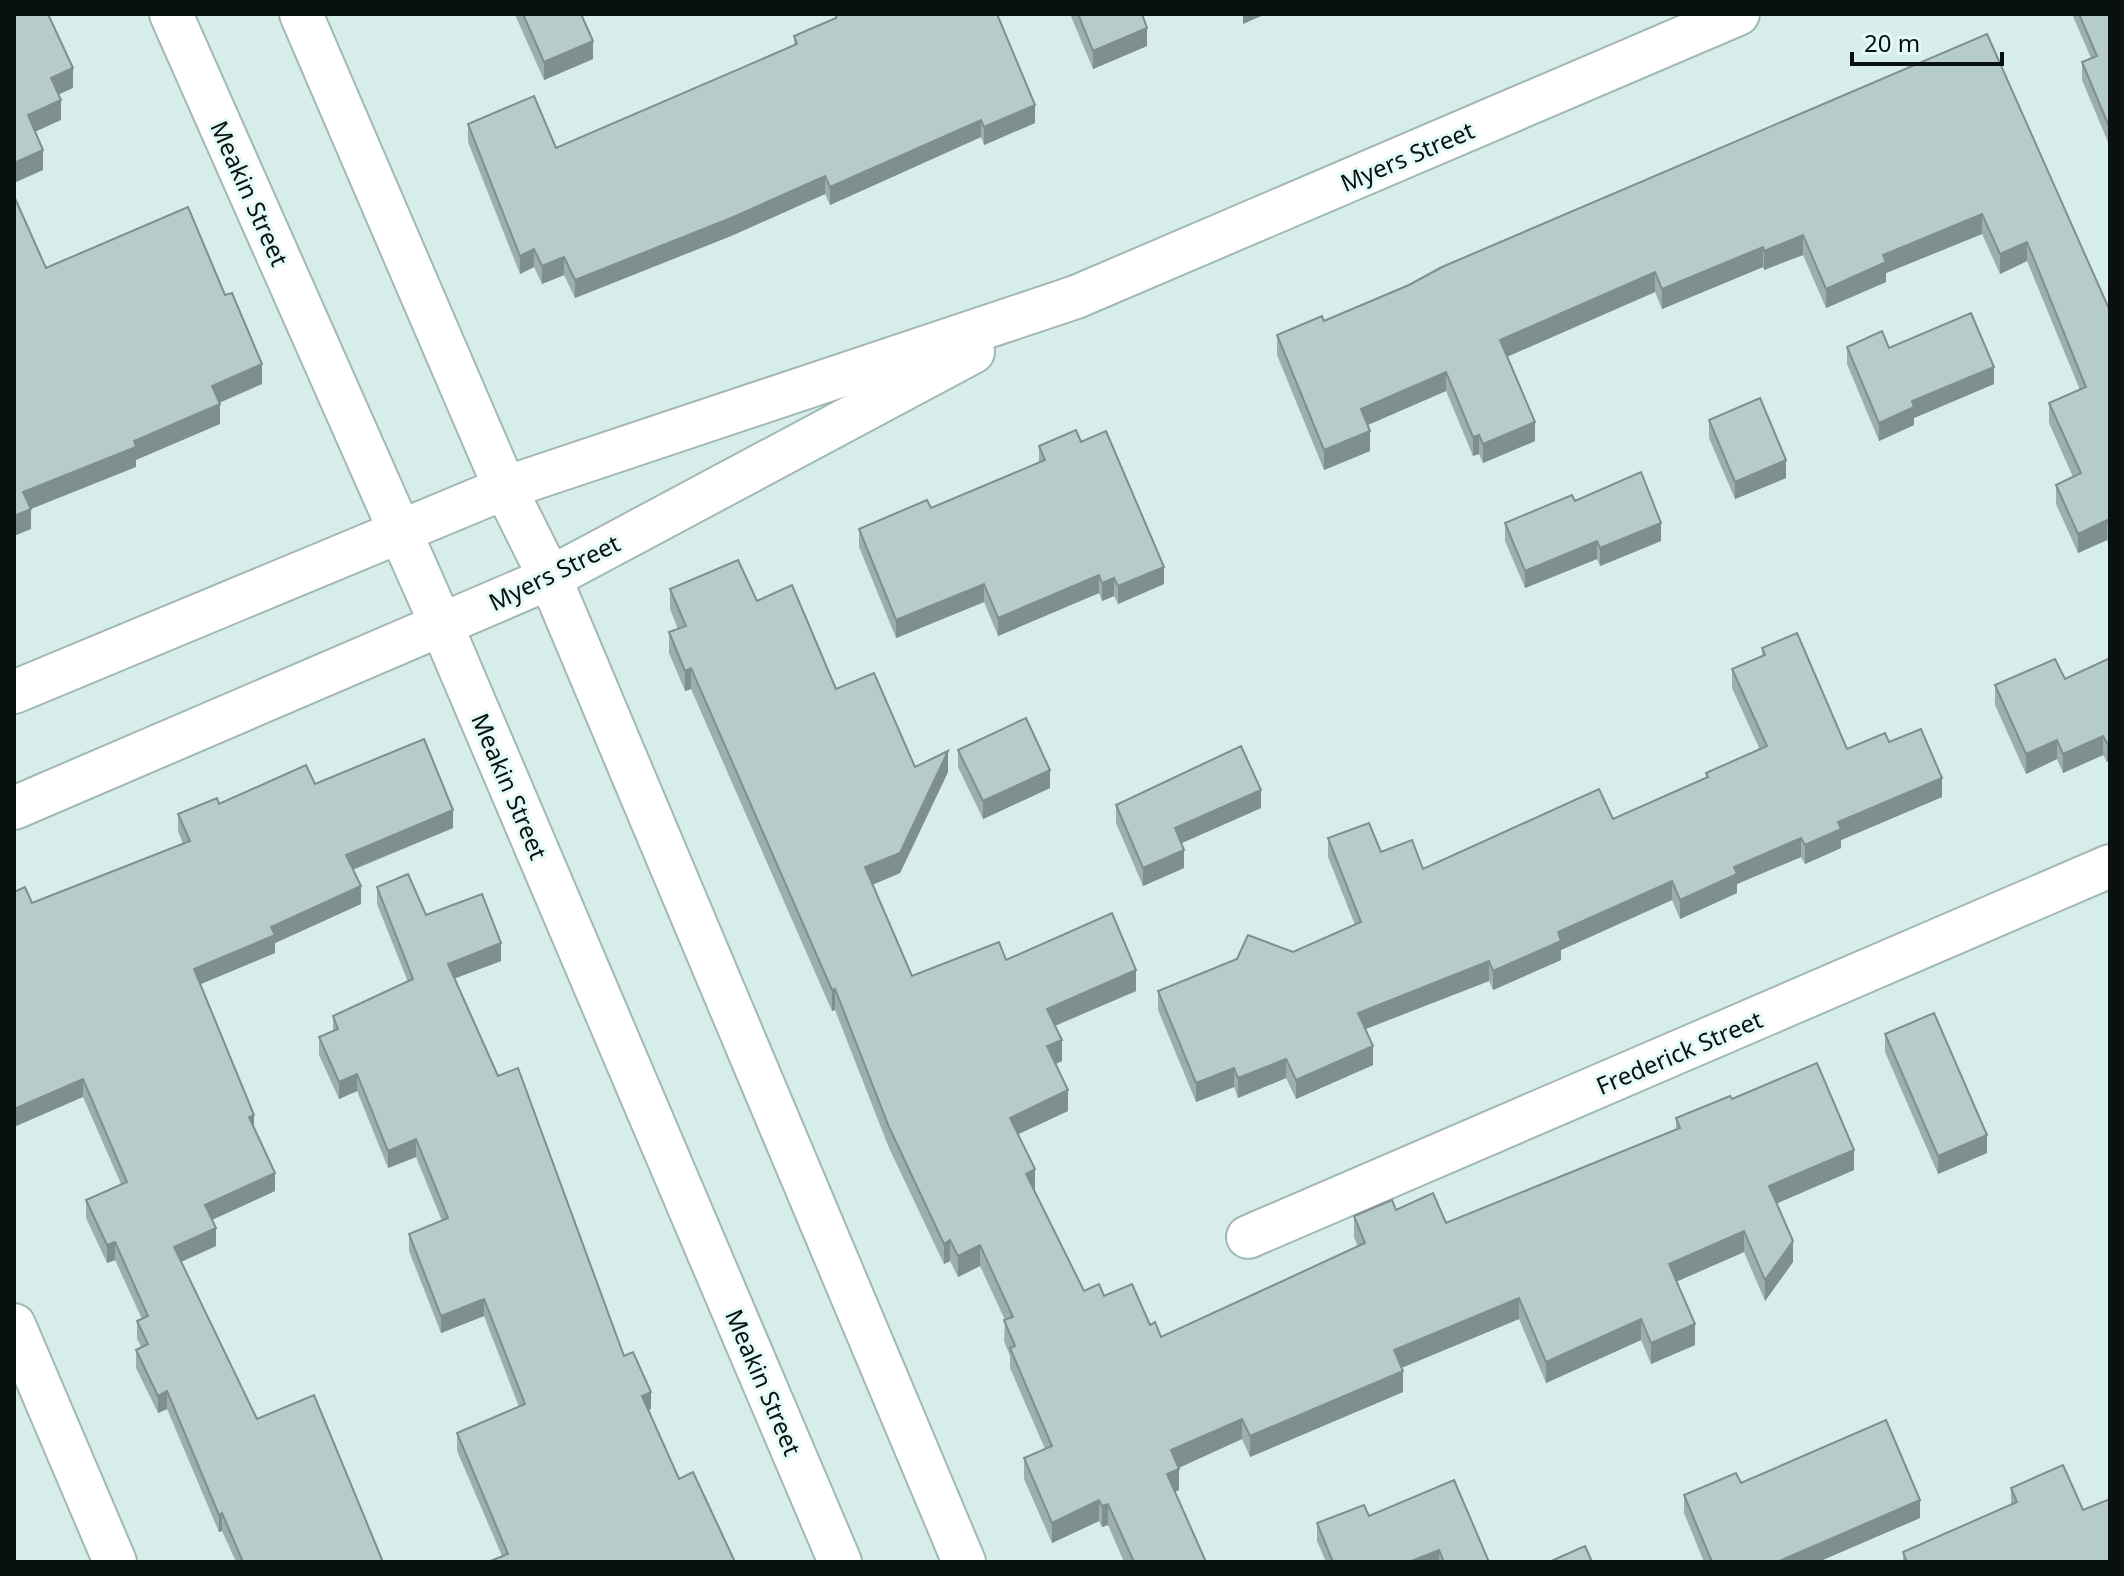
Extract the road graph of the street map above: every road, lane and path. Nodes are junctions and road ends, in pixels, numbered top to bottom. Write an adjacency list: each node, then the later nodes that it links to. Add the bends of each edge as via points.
1 (171, 14): 6 (street, Meakin Street)
2 (301, 14): 5 (street)
3 (1738, 14): 4 (street, Myers Street)
4 (1076, 297): 5 (street, Myers Street); 7 (street, Myers Street)
5 (505, 488): 6 (street, Myers Street); 7 (street)
6 (399, 529): 8 (street, Meakin Street); 9 (street, Myers Street)
7 (550, 578): 8 (street, Myers Street); 16 (street)
8 (441, 624): 10 (street, Myers Street); 15 (street, Meakin Street)
9 (14, 692)
10 (14, 808)
11 (2110, 866): 12 (street, Frederick Street)
12 (1248, 1237)
13 (14, 1325): 14 (street)
14 (115, 1562)
15 (840, 1562)
16 (964, 1562)

